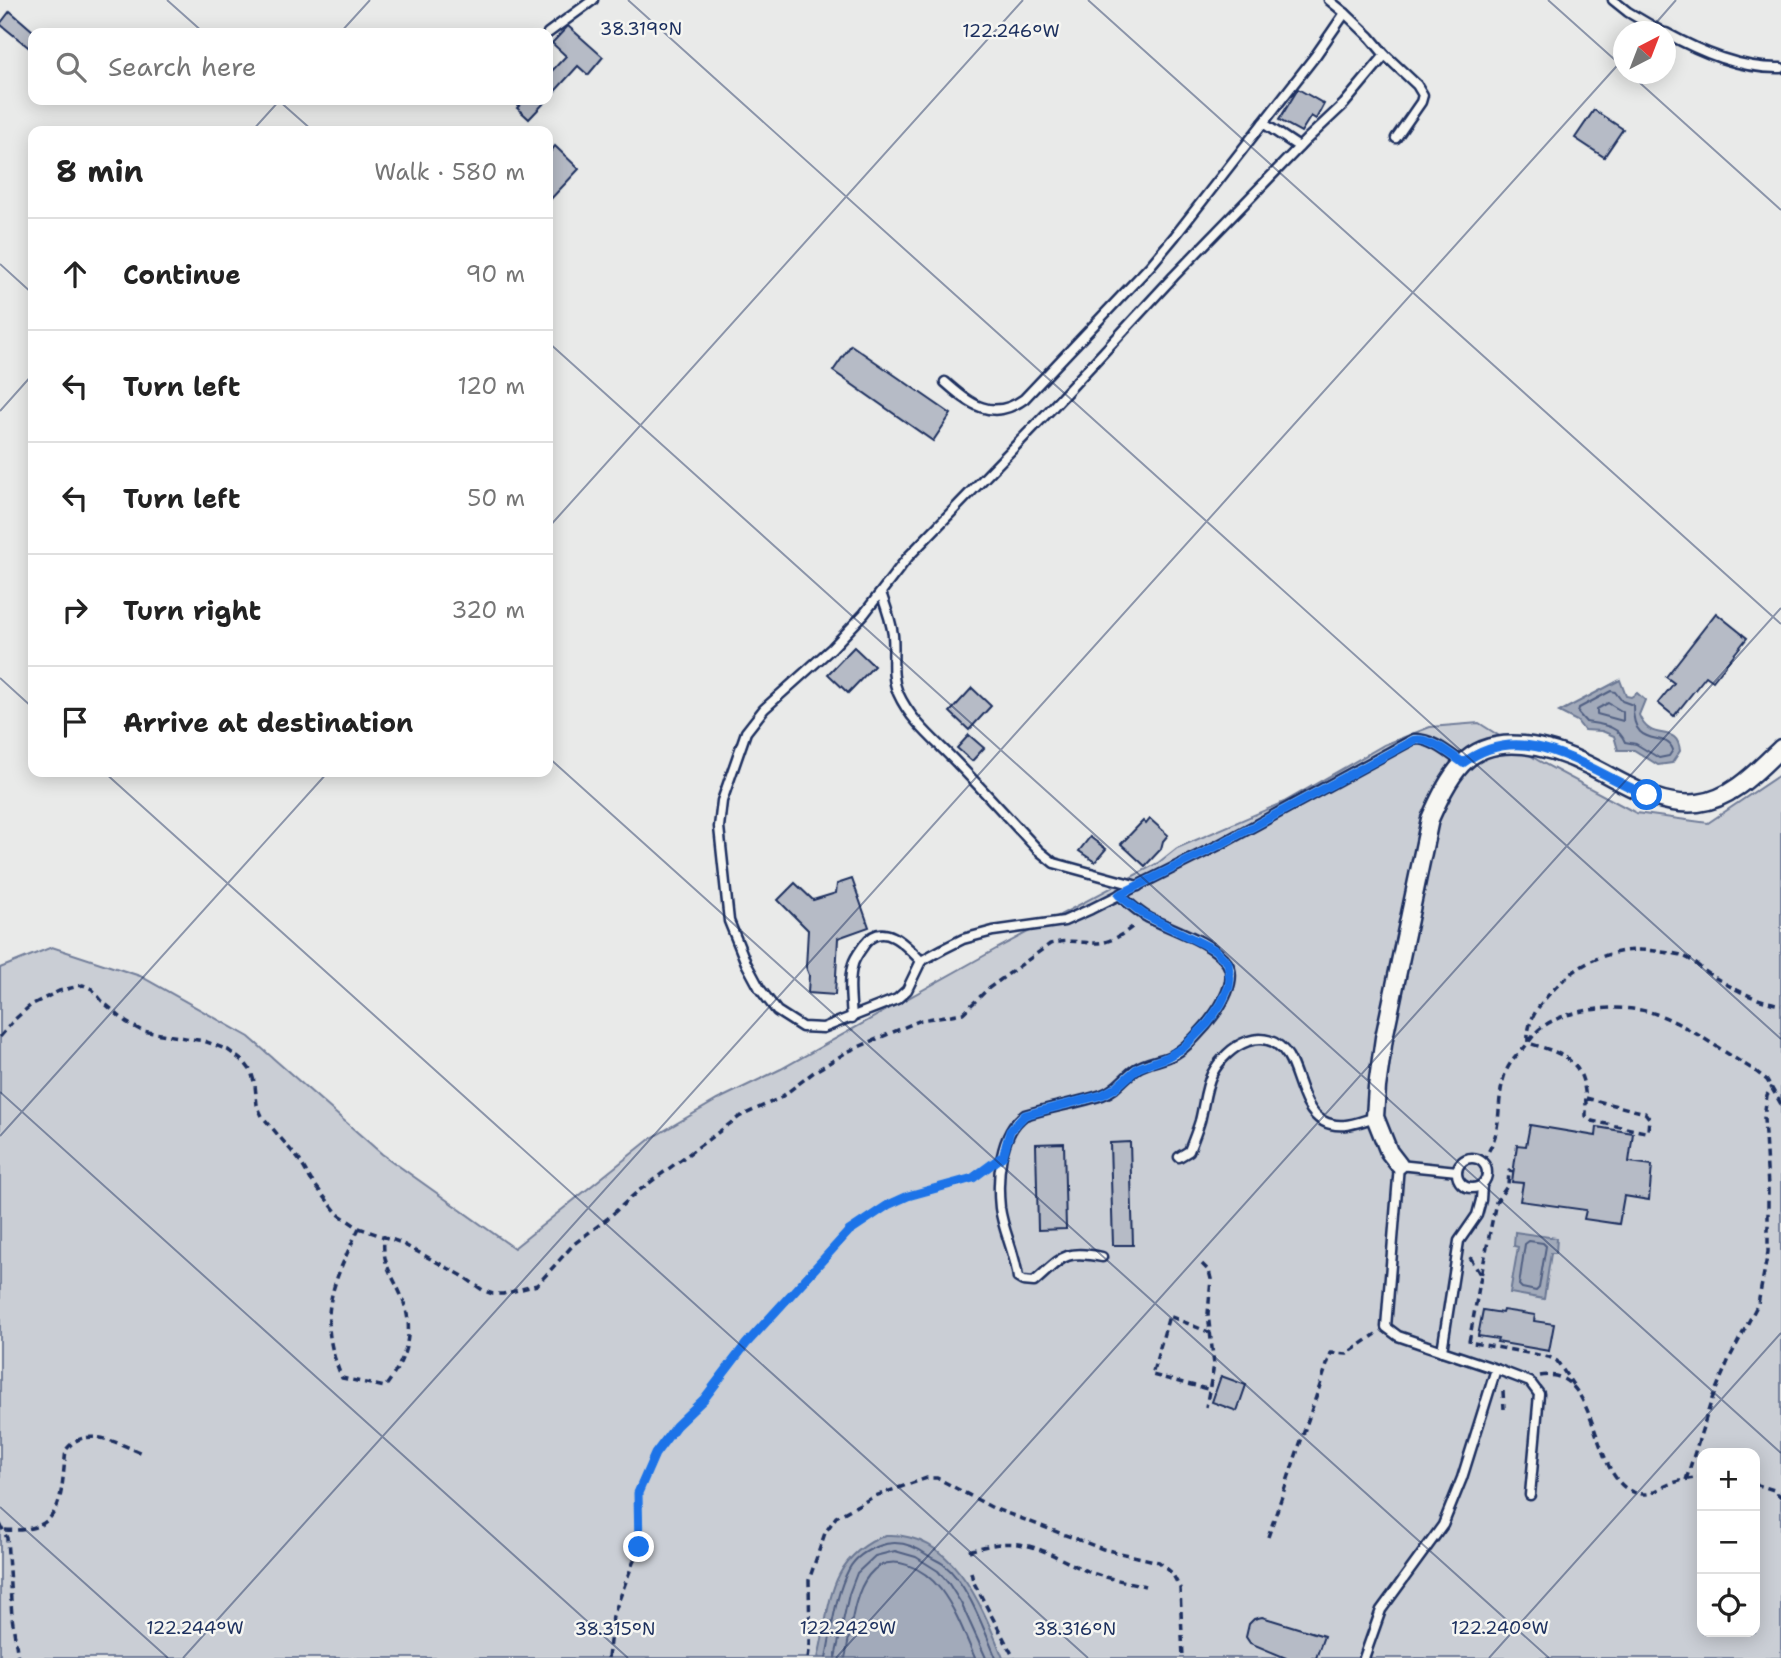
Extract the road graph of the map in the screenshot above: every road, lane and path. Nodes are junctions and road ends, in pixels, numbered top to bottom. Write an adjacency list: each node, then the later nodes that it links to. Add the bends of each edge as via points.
1 (593, 0): 6 (lane)
2 (1329, 0): 4 (lane)
3 (1613, 0): 5 (lane)
4 (1345, 13): 8 (lane); 10 (lane)
5 (1644, 21)
6 (553, 29)
7 (1676, 38): 9 (lane, via 1721,59 1761,69)
8 (1385, 55): 11 (lane, via 1423,95); 12 (lane, via 1344,104)
9 (1781, 68)
10 (1263, 122): 12 (lane); 13 (lane, via 1150,266 1024,399 1015,406 981,409)
11 (1396, 138)
12 (1299, 147): 14 (lane, via 908,557)
13 (945, 382)
14 (881, 593): 17 (lane, via 893,636 897,691 929,736 1054,863); 22 (lane, via 746,732 722,800 719,827 729,921 760,989 777,1011 802,1027 823,1028)
15 (1781, 748): 16 (street, via 1740,785 1700,803 1647,795 1567,755 1529,746 1492,746)
16 (1463, 763): 17 (lane, via 1436,745 1414,740); 28 (street, via 1430,819 1384,1038)
17 (1138, 886): 18 (lane)
18 (1119, 895): 19 (lane); 20 (lane, via 1064,921 993,930 963,939)
19 (1143, 914): 29 (lane, via 1215,950 1228,963 1230,979 1221,1004 1183,1048 1138,1068 1115,1088 1020,1119 1010,1131); 37 (path, via 1110,942 1050,944 963,1013 921,1020 847,1052 780,1098 739,1117 637,1192 574,1244 533,1287 493,1294)
20 (921, 961): 22 (lane, via 907,990 897,999); 22 (lane, via 889,934 867,941 852,967)
21 (1781, 1005): 24 (path, via 1734,990 1686,957 1629,950 1585,962 1568,976 1531,1019)
22 (852, 1018)
23 (0, 1037): 36 (path, via 31,1005 83,985 142,1031 204,1041 228,1050 251,1071 257,1105 272,1130 300,1160 331,1206)
24 (1528, 1043): 25 (path, via 1544,1025 1572,1014 1613,1008 1645,1011 1711,1044 1754,1070); 26 (path, via 1566,1057 1584,1080); 31 (path, via 1505,1074 1498,1128)
25 (1772, 1087): 27 (path); 52 (path, via 1764,1118 1768,1252 1758,1304 1712,1399)
26 (1586, 1098): 26 (path, via 1586,1116 1592,1121 1648,1131 1645,1112)
27 (1781, 1104)
28 (1375, 1117): 30 (lane, via 1336,1126 1320,1120 1305,1099 1288,1056 1275,1041 1255,1038 1229,1052 1212,1074 1189,1151); 32 (street, via 1389,1153)
29 (1003, 1156): 39 (lane, via 1000,1207 1018,1278 1034,1282 1068,1254); 63 (path, via 973,1178 908,1196 849,1231 670,1432 638,1493 639,1547 615,1606)
30 (1179, 1157)
31 (1482, 1161): 33 (lane, via 1469,1158); 35 (lane, via 1488,1173)
32 (1399, 1165): 33 (lane); 42 (lane)
33 (1457, 1171): 35 (lane, via 1465,1186)
34 (1514, 1172): 41 (path, via 1509,1171 1508,1185 1496,1202)
35 (1482, 1185): 38 (lane, via 1476,1215)
36 (359, 1228): 37 (path); 37 (path, via 329,1301 327,1334 342,1378 384,1387 407,1346 409,1320 383,1255)
37 (384, 1238)
38 (1459, 1241): 41 (path); 44 (lane)
39 (1102, 1257)
40 (1202, 1264): 43 (path, via 1211,1279)
41 (1481, 1276): 47 (path, via 1469,1342 1549,1357 1570,1377)
42 (1386, 1327): 44 (lane, via 1398,1336); 58 (path, via 1347,1354 1331,1353)
43 (1211, 1333): 48 (path); 48 (path, via 1169,1316 1152,1375)
44 (1442, 1351): 45 (lane)
45 (1496, 1369): 46 (lane); 67 (lane, via 1443,1525 1381,1610)
46 (1529, 1382): 47 (path, via 1552,1374); 55 (lane, via 1539,1394)
47 (1574, 1389): 52 (path, via 1588,1411 1612,1472 1627,1490 1647,1495)
48 (1211, 1390): 49 (path)
49 (1206, 1406)
50 (144, 1454): 57 (path, via 90,1435 79,1437 66,1450 59,1505 35,1528)
51 (1697, 1478): 52 (path)
52 (1686, 1480)
53 (1760, 1486): 54 (path)
54 (1781, 1494)
55 (1530, 1495)
56 (0, 1524): 57 (path)
57 (5, 1530): 62 (path)
58 (1268, 1537)
59 (969, 1551): 61 (path, via 1025,1543 1084,1570)
60 (971, 1572): 65 (path)
61 (1145, 1586)
62 (18, 1658)
63 (608, 1658)
64 (808, 1658): 66 (path, via 809,1580 825,1533 836,1517 883,1493 927,1478 943,1480 993,1508 1103,1549 1159,1562 1180,1588)
65 (1014, 1658)
66 (1183, 1658)
67 (1364, 1658)

